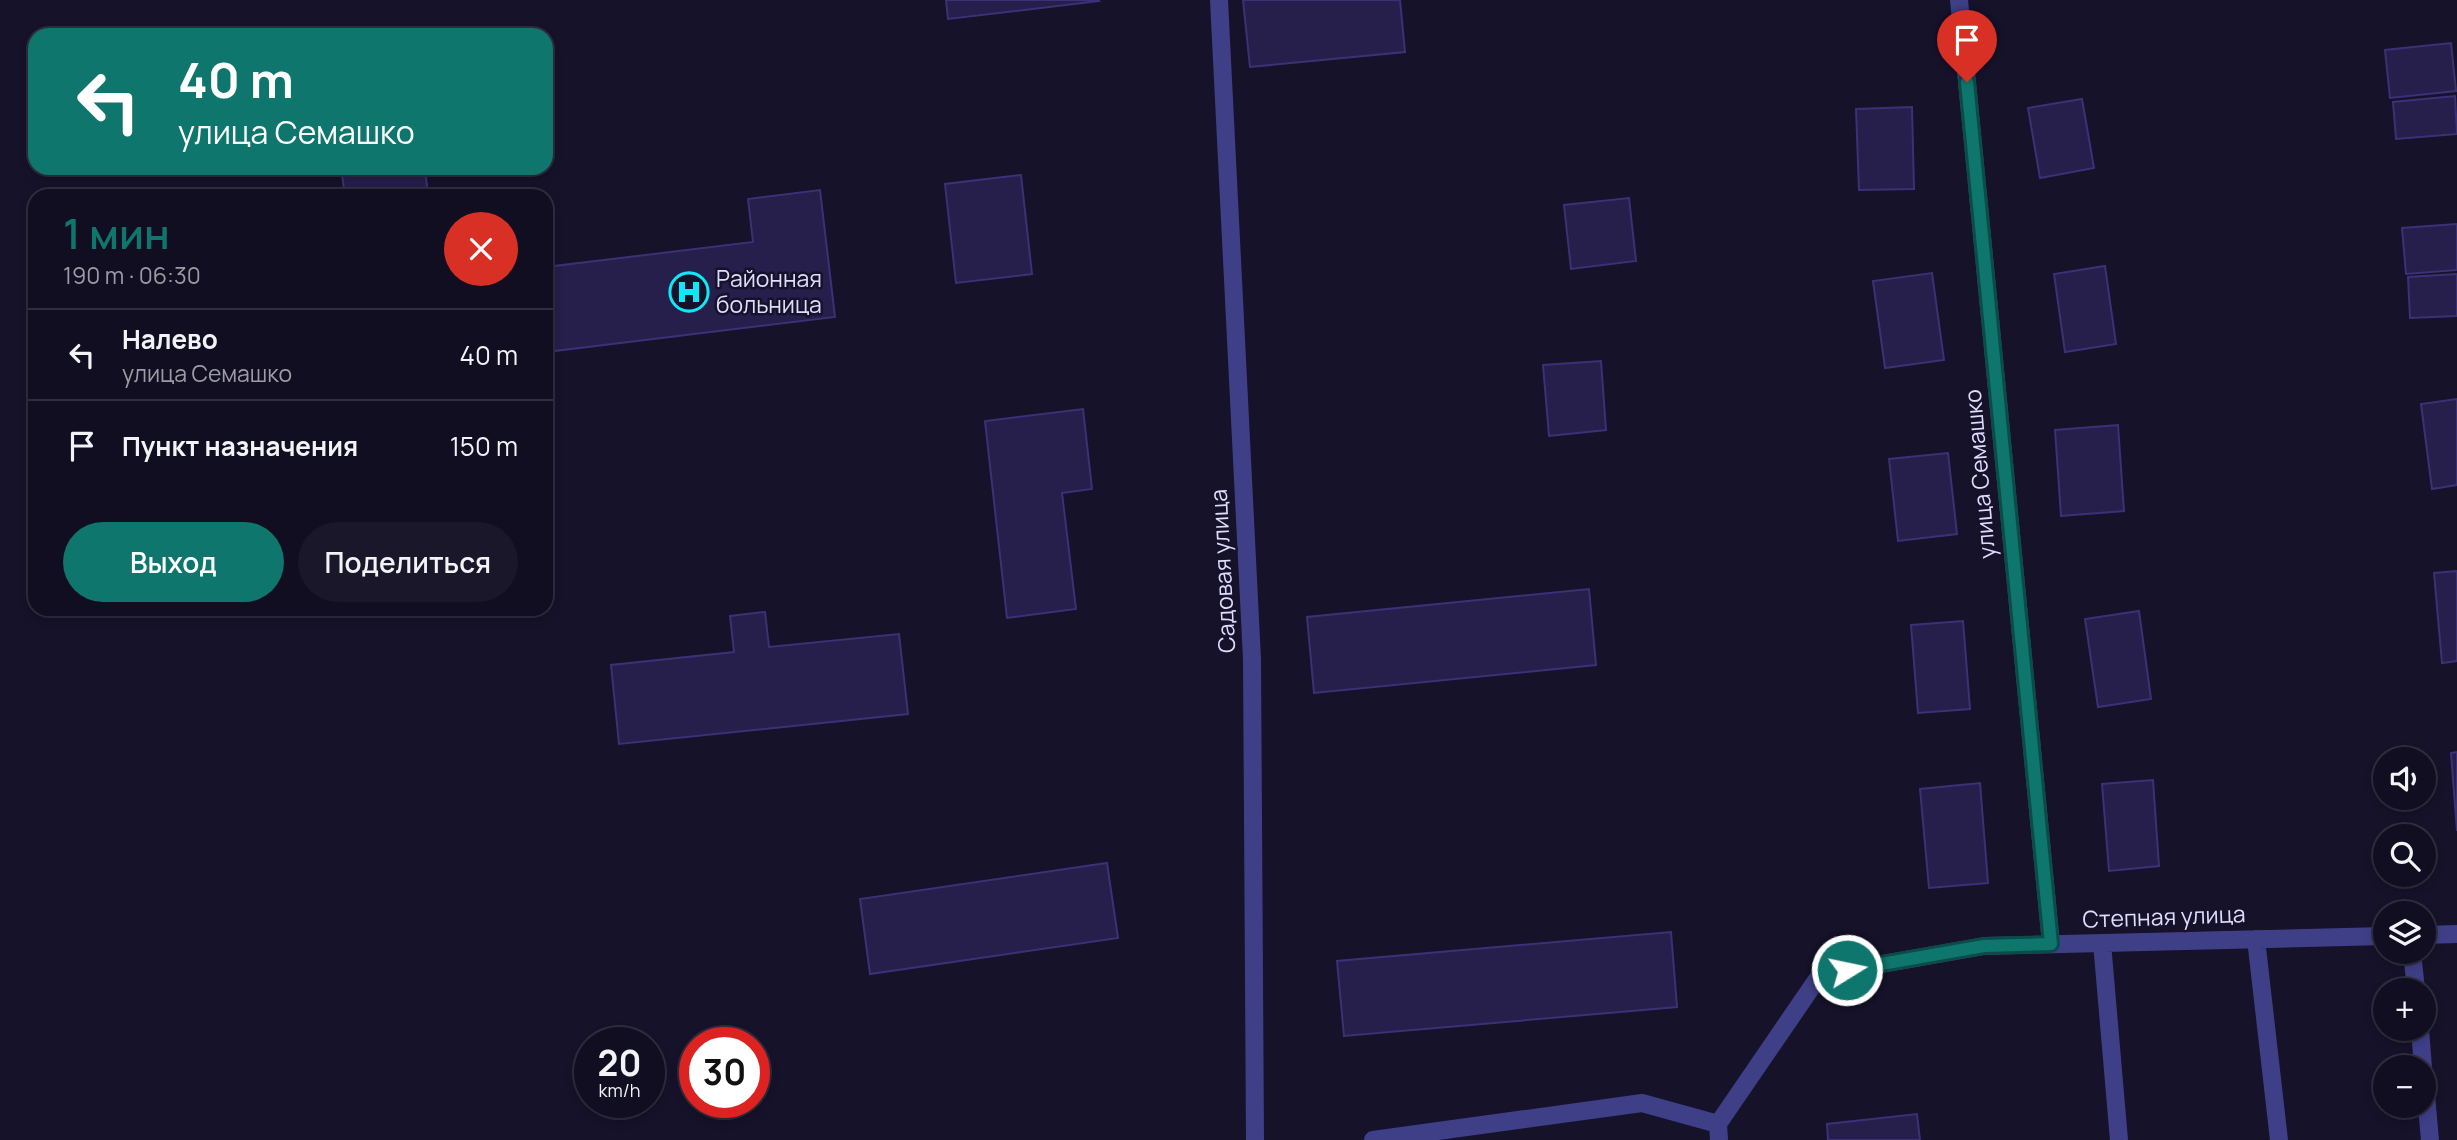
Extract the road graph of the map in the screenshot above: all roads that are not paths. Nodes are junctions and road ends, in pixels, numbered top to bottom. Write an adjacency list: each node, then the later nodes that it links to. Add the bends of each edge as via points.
1 (1219, 0): 11 (street, Садовая улица, via 1252,659)
2 (1959, 0): 8 (street, улица Семашко)
3 (2457, 934): 4 (street)
4 (2436, 935)
5 (2373, 936): 6 (street, Степная улица)
6 (2256, 939): 7 (street, Степная улица); 14 (street)
7 (2102, 943): 8 (street, Степная улица); 13 (street)
8 (2051, 944): 10 (street, Степная улица, via 1984,946 1820,975)
9 (2428, 1118): 15 (street)
10 (1718, 1132): 12 (street, via 1642,1103)
11 (1255, 1140)
12 (1373, 1140)
13 (2119, 1140)
14 (2279, 1140)
15 (2430, 1140)

